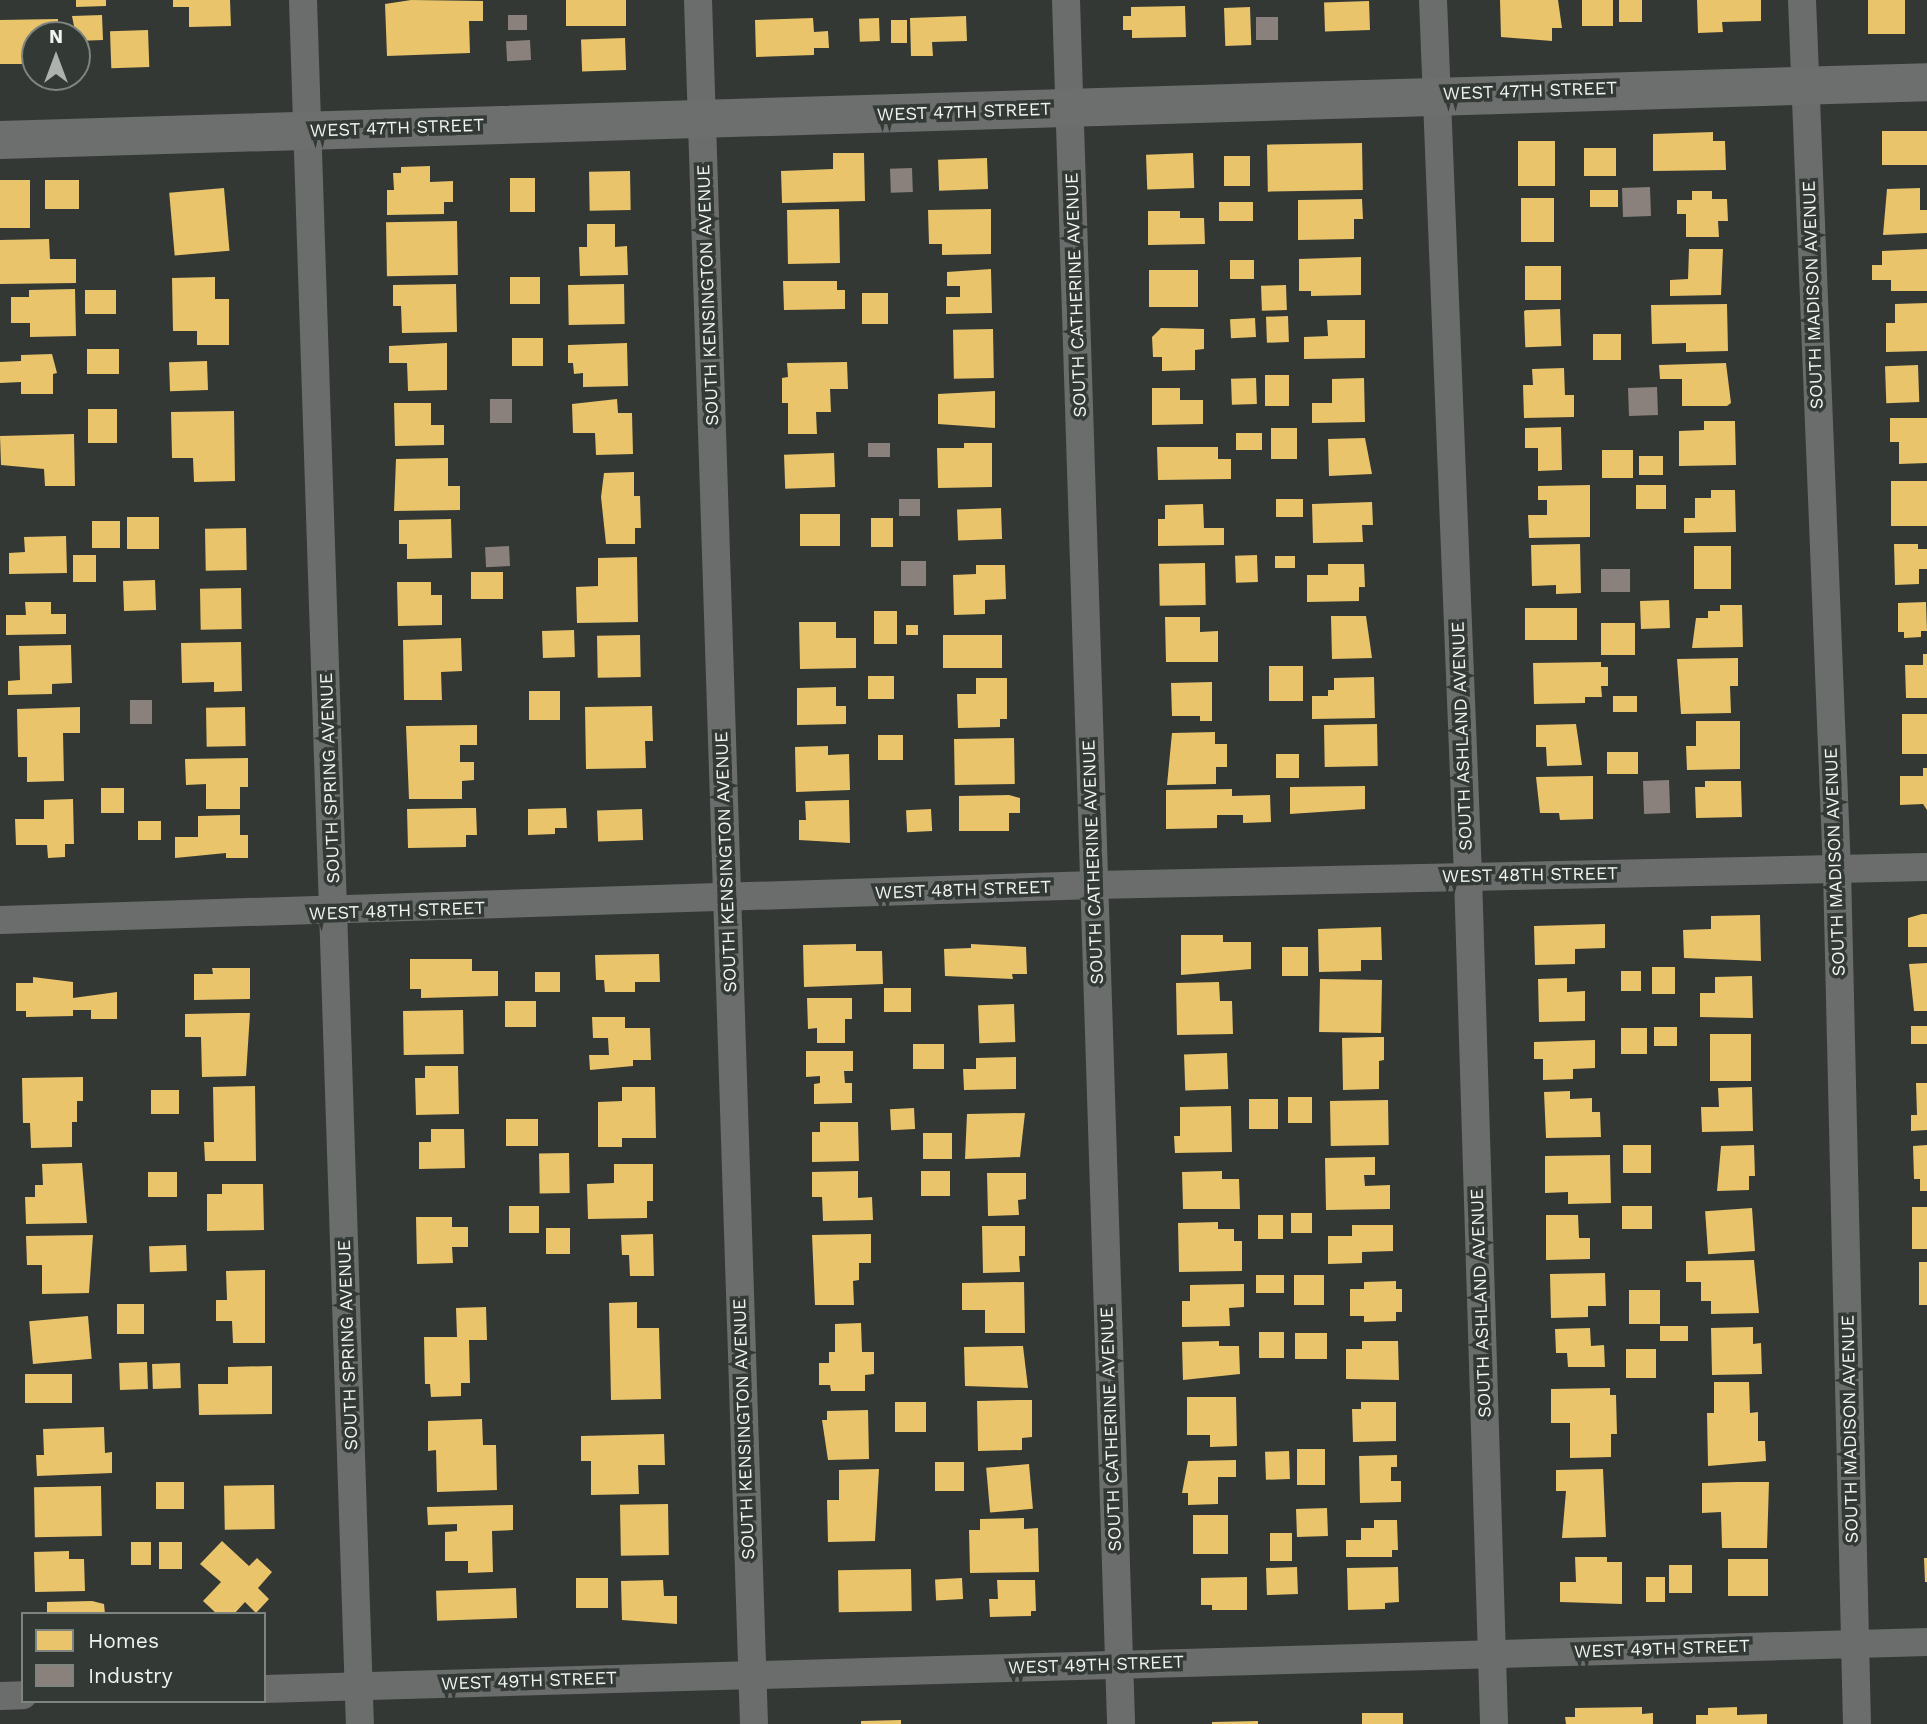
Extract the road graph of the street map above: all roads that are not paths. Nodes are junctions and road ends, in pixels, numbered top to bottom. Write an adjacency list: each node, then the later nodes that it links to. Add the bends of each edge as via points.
1 (303, 0): 11 (street, SOUTH SPRING AVENUE)
2 (698, 0): 10 (street, SOUTH KENSINGTON AVENUE)
3 (1066, 0): 9 (street, SOUTH CATHERINE AVENUE)
4 (1433, 0): 8 (street, SOUTH ASHLAND AVENUE)
5 (1802, 0): 7 (street, SOUTH MADISON AVENUE)
6 (1927, 82): 7 (main road, WEST 47TH STREET)
7 (1804, 84): 8 (main road, WEST 47TH STREET); 14 (street, SOUTH MADISON AVENUE)
8 (1436, 94): 9 (main road, WEST 47TH STREET); 15 (street, SOUTH ASHLAND AVENUE)
9 (1070, 108): 10 (main road, WEST 47TH STREET); 16 (street, SOUTH CATHERINE AVENUE)
10 (702, 119): 11 (main road, WEST 47TH STREET); 17 (street, SOUTH KENSINGTON AVENUE)
11 (306, 131): 12 (main road, WEST 47TH STREET); 18 (street, SOUTH SPRING AVENUE)
12 (0, 140)
13 (1927, 867): 14 (street, WEST 48TH STREET)
14 (1837, 870): 15 (street, WEST 48TH STREET); 21 (street, SOUTH MADISON AVENUE)
15 (1468, 876): 16 (street, WEST 48TH STREET); 22 (street, SOUTH ASHLAND AVENUE)
16 (1094, 885): 17 (street, WEST 48TH STREET); 23 (street, SOUTH CATHERINE AVENUE)
17 (727, 899): 18 (street, WEST 48TH STREET); 24 (street, SOUTH KENSINGTON AVENUE)
18 (335, 913): 19 (street, WEST 48TH STREET); 25 (street, SOUTH SPRING AVENUE)
19 (0, 920)
20 (1927, 1642): 21 (street, WEST 49TH STREET)
21 (1854, 1643): 22 (street, WEST 49TH STREET); 33 (street, SOUTH MADISON AVENUE)
22 (1492, 1654): 23 (street, WEST 49TH STREET); 32 (street, SOUTH ASHLAND AVENUE)
23 (1119, 1664): 24 (street, WEST 49TH STREET); 31 (street, SOUTH CATHERINE AVENUE)
24 (752, 1675): 25 (street, WEST 49TH STREET); 30 (street, SOUTH KENSINGTON AVENUE)
25 (359, 1686): 26 (street, WEST 49TH STREET); 29 (street, SOUTH SPRING AVENUE)
26 (266, 1689)
27 (21, 1695): 28 (street)
28 (0, 1696)
29 (360, 1724)
30 (754, 1724)
31 (1121, 1724)
32 (1494, 1724)
33 (1857, 1724)

